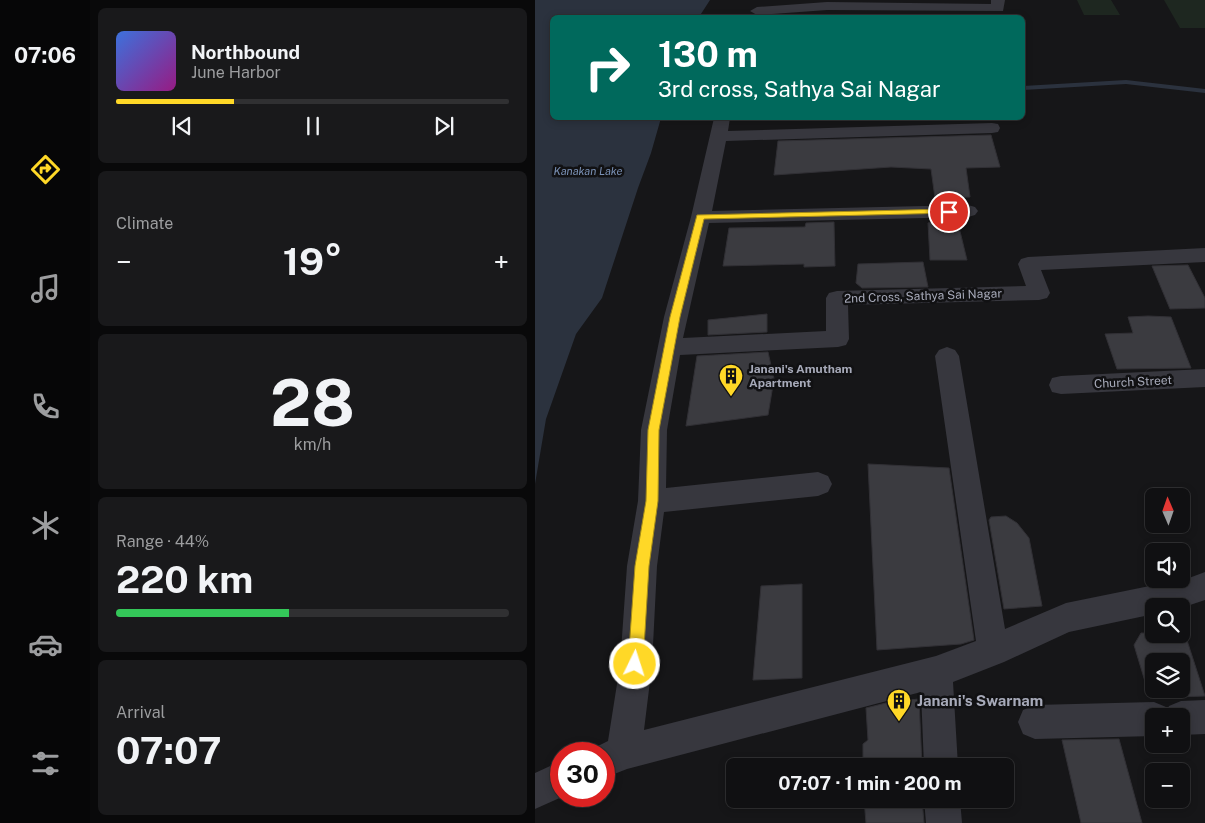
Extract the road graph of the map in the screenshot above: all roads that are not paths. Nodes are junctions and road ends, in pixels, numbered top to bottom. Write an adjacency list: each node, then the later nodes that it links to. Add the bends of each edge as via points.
1 (998, 0): 2 (street, via 998,8 827,6)
2 (757, 9)
3 (720, 127): 4 (street); 6 (street)
4 (991, 128)
5 (968, 211): 6 (street)
6 (701, 217): 8 (street)
7 (1205, 255): 8 (street, 2nd Cross, Sathya Sai Nagar, via 1028,264 1039,293 837,298 838,339)
8 (669, 347): 13 (street, via 654,430)
9 (947, 356): 15 (street)
10 (1205, 378): 11 (street, Church Street)
11 (1061, 385)
12 (818, 484): 13 (street)
13 (652, 501): 21 (street, via 642,566 635,664)
14 (1205, 586): 15 (street, via 1065,618)
15 (993, 651): 16 (street)
16 (936, 672): 22 (street); 23 (street)
17 (1205, 717): 19 (street)
18 (1145, 718): 20 (street)
19 (1190, 718)
20 (1035, 722)
21 (615, 752)
22 (615, 756)
23 (941, 758)
24 (550, 784): 25 (street)
25 (535, 791)
26 (943, 808): 27 (street)
27 (944, 823)

